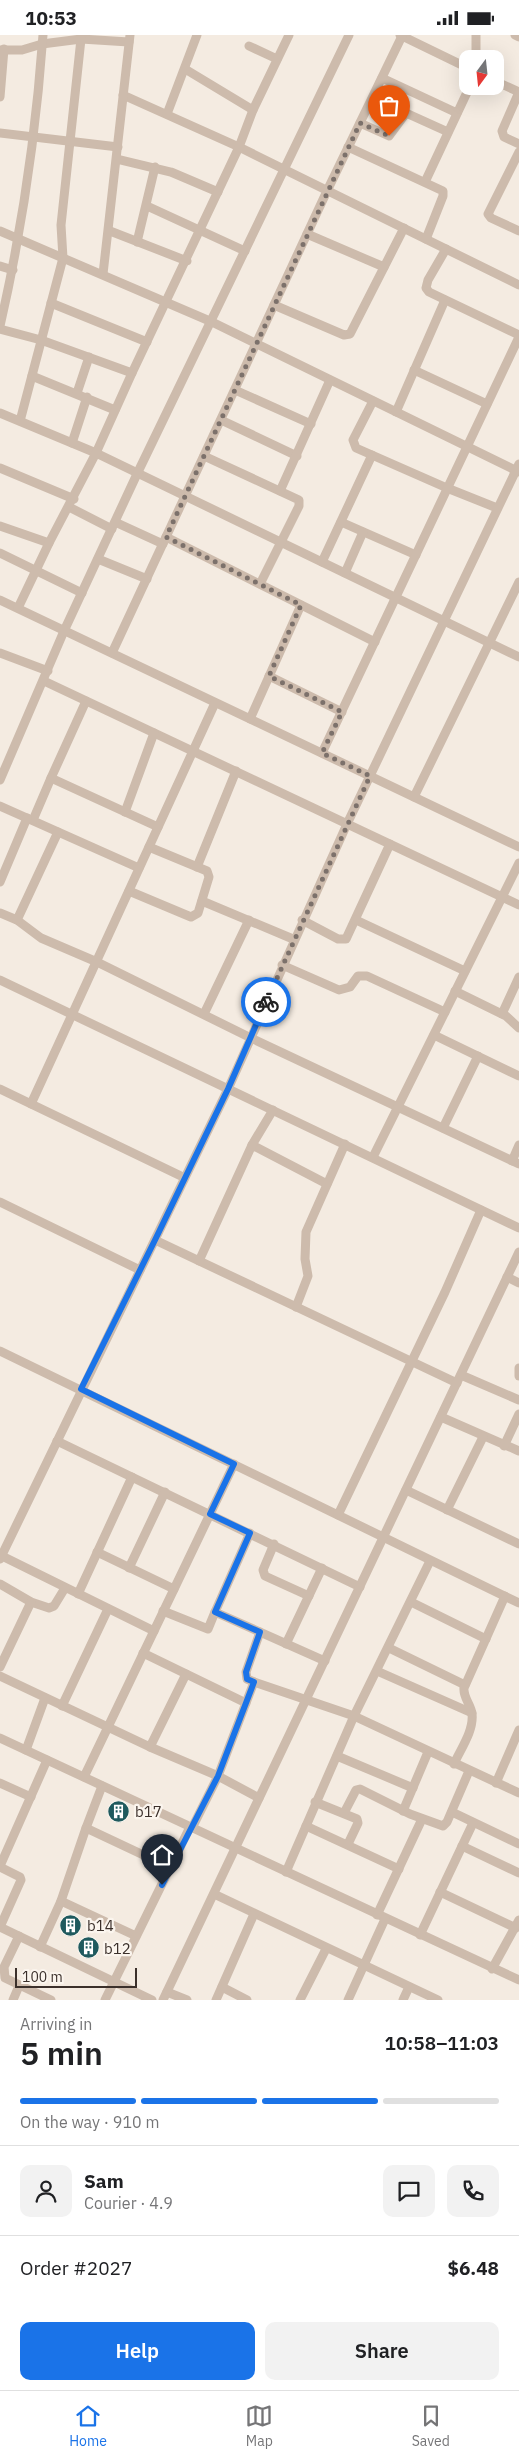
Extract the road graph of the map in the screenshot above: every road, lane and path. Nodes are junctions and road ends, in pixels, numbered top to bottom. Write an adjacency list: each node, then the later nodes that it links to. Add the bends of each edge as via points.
1 (197, 35): 16 (street)
2 (289, 35): 14 (street)
3 (349, 35): 38 (street)
4 (476, 35): 13 (street)
5 (515, 35): 7 (street)
6 (401, 36): 15 (street); 17 (street)
7 (519, 37)
8 (130, 38): 10 (street); 20 (street)
9 (42, 39): 10 (street); 12 (street, via 22,50); 29 (street)
10 (81, 39): 30 (street)
11 (249, 46): 14 (street)
12 (2, 50): 22 (street)
13 (476, 50)
14 (277, 59): 23 (street)
15 (459, 64)
16 (185, 69): 23 (street); 24 (street)
17 (382, 78): 25 (street); 26 (street)
18 (504, 85): 19 (street)
19 (519, 92): 31 (street, via 504,123 502,135)
20 (123, 95): 24 (street); 32 (street)
21 (466, 95): 25 (street)
22 (0, 97)
23 (253, 110): 33 (street)
24 (167, 113): 33 (street)
25 (457, 113): 27 (street)
26 (360, 123): 27 (street, via 389,136 406,113); 34 (street)
27 (448, 132): 39 (street)
28 (0, 133): 29 (street)
29 (34, 137): 30 (street); 49 (street)
30 (71, 141): 32 (street); 54 (street, via 62,225)
31 (519, 144)
32 (118, 147): 36 (street)
33 (239, 147): 38 (street); 41 (street)
34 (348, 147): 39 (street); 40 (street)
35 (519, 152): 47 (street, via 488,214)
36 (117, 159): 37 (street); 45 (street)
37 (155, 167): 41 (street); 42 (street)
38 (283, 170): 40 (street); 53 (street)
39 (425, 182): 50 (street, via 444,193)
40 (327, 191): 43 (street); 48 (street)
41 (218, 192): 46 (street)
42 (147, 206): 46 (street); 51 (street)
43 (404, 228): 50 (street); 57 (street)
44 (0, 231): 49 (street)
45 (110, 231): 51 (street); 59 (street)
46 (201, 231): 53 (street); 55 (street)
47 (519, 231)
48 (307, 234): 57 (street); 64 (street)
49 (19, 239): 54 (street); 58 (street)
50 (426, 239): 52 (street)
51 (138, 242): 55 (street)
52 (446, 249): 60 (street); 61 (street, via 426,285 429,292)
53 (245, 251): 66 (street)
54 (63, 258): 59 (street); 62 (street)
55 (187, 261): 63 (street)
56 (0, 266): 58 (street)
57 (384, 267): 64 (street, via 350,334 344,335)
58 (13, 270): 65 (street)
59 (103, 274): 63 (street)
60 (519, 285)
61 (445, 300): 68 (street); 73 (street)
62 (51, 303): 69 (street); 70 (street)
63 (166, 303): 66 (street); 70 (street)
64 (274, 305): 71 (street)
65 (1, 314): 67 (street)
66 (212, 322): 71 (street); 96 (street)
67 (0, 328): 69 (street)
68 (519, 336): 81 (street)
69 (41, 339): 72 (street); 75 (street)
70 (147, 342): 74 (street)
71 (256, 344): 76 (street); 77 (street)
72 (89, 357): 74 (street); 78 (street)
73 (414, 370): 81 (street); 83 (street)
74 (132, 373): 82 (street)
75 (32, 376): 78 (street); 86 (street)
76 (330, 380): 80 (street); 87 (street)
77 (235, 390): 85 (street); 87 (street)
78 (77, 393): 79 (street)
79 (87, 397): 82 (street); 88 (street)
80 (373, 401): 83 (street); 91 (street, via 353,440 356,448)
81 (487, 405): 89 (street)
82 (115, 410): 90 (street)
83 (396, 412): 89 (street)
84 (0, 413): 86 (street)
85 (221, 420): 92 (street); 93 (street)
86 (20, 421): 88 (street)
87 (311, 424): 93 (street)
88 (72, 443): 90 (street)
89 (467, 447): 95 (street); 97 (street)
90 (96, 453): 96 (street); 100 (street)
91 (372, 455): 97 (street); 102 (street)
92 (204, 456): 98 (street); 99 (street)
93 (297, 456): 98 (street)
94 (0, 469): 100 (street)
95 (518, 469): 101 (street)
96 (137, 474): 99 (street); 103 (street)
97 (447, 489): 101 (street); 110 (street)
98 (280, 491): 107 (street, via 300,503)
99 (185, 497): 106 (street); 107 (street)
100 (71, 503): 103 (street); 108 (street)
101 (498, 508): 123 (street)
102 (341, 522): 105 (street); 112 (street)
103 (114, 525): 106 (street); 111 (street)
104 (0, 526): 108 (street)
105 (363, 532): 110 (street); 114 (street)
106 (165, 541): 115 (street); 117 (street)
107 (280, 542): 112 (street); 117 (street)
108 (49, 543): 113 (street)
109 (0, 553): 113 (street)
110 (416, 555): 119 (street)
111 (98, 559): 115 (street); 118 (street)
112 (322, 562): 114 (street)
113 (36, 569): 118 (street); 122 (street)
114 (345, 573): 119 (street)
115 (147, 579): 128 (street)
116 (519, 582): 126 (street)
117 (260, 584): 121 (street)
118 (82, 593): 124 (street)
119 (396, 598): 123 (street); 125 (street)
120 (0, 600): 122 (street)
121 (301, 605): 125 (street); 131 (street)
122 (18, 609): 124 (street)
123 (444, 621): 126 (street); 142 (street)
124 (64, 631): 128 (street); 130 (street)
125 (375, 642): 135 (street)
126 (489, 643): 129 (street); 144 (street)
127 (0, 653): 130 (street)
128 (112, 653): 134 (street)
129 (519, 657)
130 (48, 671): 132 (street)
131 (269, 676): 135 (street); 136 (street)
132 (44, 681): 133 (street); 141 (street)
133 (86, 701): 137 (street); 143 (street)
134 (215, 703): 136 (street); 138 (street)
135 (342, 712): 139 (street)
136 (250, 719): 139 (street)
137 (154, 733): 138 (street); 146 (street)
138 (192, 751): 140 (street); 149 (street)
139 (322, 753): 142 (street)
140 (236, 771): 148 (street); 155 (street)
141 (1, 776)
142 (370, 776): 144 (street); 148 (street)
143 (50, 778): 146 (street); 147 (street)
144 (414, 797): 153 (street)
145 (0, 805): 147 (street)
146 (125, 812): 149 (street)
147 (30, 819): 150 (street); 157 (street)
148 (347, 824): 151 (street); 165 (street)
149 (158, 827): 152 (street)
150 (58, 832): 156 (street); 163 (street)
151 (390, 844): 159 (street); 166 (street)
152 (149, 847): 155 (street); 156 (street)
153 (519, 847)
154 (519, 863): 159 (street)
155 (197, 867): 160 (street, via 209,874)
156 (140, 868): 158 (street)
157 (0, 882)
158 (129, 891): 160 (street, via 191,917 198,913); 168 (street)
159 (502, 897): 161 (street); 170 (street)
160 (202, 901): 164 (street)
161 (519, 905)
162 (0, 913): 163 (street)
163 (17, 920): 168 (street, via 41,938)
164 (249, 920): 167 (street); 177 (street)
165 (302, 920): 166 (street, via 343,940 349,936); 167 (street)
166 (356, 920): 170 (street)
167 (293, 939): 169 (street)
168 (97, 962): 176 (street); 177 (street)
169 (282, 965): 175 (street, via 339,990 350,987 358,976 367,976); 181 (street)
170 (465, 971): 173 (street)
171 (519, 977): 174 (street)
172 (0, 981): 176 (street)
173 (455, 991): 175 (street); 178 (street)
174 (515, 995): 178 (street)
175 (445, 1012): 180 (street)
176 (73, 1014): 185 (street); 186 (street)
177 (204, 1014): 181 (street)
178 (502, 1014): 179 (street)
179 (519, 1028)
180 (434, 1035): 182 (street); 187 (street)
181 (251, 1038): 185 (street); 187 (street)
182 (478, 1056): 183 (street); 189 (street)
183 (519, 1076)
184 (0, 1089): 186 (street)
185 (228, 1089): 188 (street); 195 (street)
186 (31, 1104): 195 (street)
187 (398, 1107): 189 (street); 193 (street)
188 (273, 1110): 190 (street); 191 (street)
189 (443, 1128): 194 (street)
190 (345, 1144): 193 (street); 196 (street)
191 (252, 1145): 196 (street); 202 (street)
192 (519, 1145): 194 (street)
193 (373, 1157): 198 (street)
194 (515, 1163)
195 (183, 1177): 200 (street)
196 (327, 1184): 206 (street, via 306,1232 308,1276)
197 (0, 1202): 203 (street)
198 (481, 1210): 199 (street); 208 (street)
199 (519, 1228)
200 (155, 1240): 202 (street); 203 (street)
201 (519, 1253): 204 (street)
202 (199, 1261): 206 (street)
203 (140, 1269): 212 (street)
204 (507, 1277): 205 (street); 211 (street)
205 (519, 1283)
206 (296, 1307): 208 (street)
207 (0, 1351): 212 (street)
208 (410, 1362): 211 (street); 226 (street)
209 (519, 1367): 210 (street)
210 (519, 1377)
211 (459, 1379): 213 (street); 215 (street)
212 (81, 1389): 217 (street); 220 (street)
213 (519, 1401)
214 (519, 1414): 218 (street)
215 (441, 1417): 216 (street); 222 (street)
216 (484, 1437): 218 (street); 224 (street)
217 (57, 1441): 221 (street); 232 (street)
218 (504, 1446): 219 (street)
219 (519, 1451)
220 (234, 1464): 225 (street); 226 (street)
221 (132, 1477): 223 (street); 231 (street)
222 (406, 1490): 224 (street); 228 (street)
223 (165, 1493): 225 (street); 234 (street)
224 (447, 1510): 229 (street)
225 (210, 1514): 227 (street); 239 (street)
226 (338, 1515): 228 (street)
227 (250, 1533): 230 (street); 248 (street)
228 (383, 1538): 233 (street); 237 (street)
229 (518, 1542)
230 (274, 1545): 235 (street); 241 (street, via 263,1570 265,1576)
231 (97, 1552): 234 (street); 240 (street)
232 (1, 1558): 238 (street)
233 (430, 1561): 242 (street); 244 (street)
234 (130, 1568): 239 (street)
235 (322, 1568): 237 (street); 241 (street)
236 (0, 1583): 243 (street)
237 (360, 1587): 255 (street)
238 (65, 1588): 240 (street); 243 (street, via 52,1608)
239 (174, 1589): 247 (street)
240 (78, 1594): 246 (street)
241 (309, 1596): 252 (street)
242 (505, 1596): 245 (street); 251 (street)
243 (31, 1602): 256 (street)
244 (411, 1602): 251 (street); 253 (street)
245 (519, 1603)
246 (108, 1609): 249 (street); 265 (street)
247 (163, 1611): 248 (street, via 208,1629); 249 (street)
248 (215, 1612): 250 (street)
249 (154, 1631): 254 (street)
250 (260, 1632): 252 (street); 260 (street, via 246,1672 247,1679)
251 (486, 1639): 261 (street)
252 (286, 1644): 255 (street)
253 (389, 1649): 257 (street); 261 (street)
254 (143, 1653): 258 (street); 268 (street)
255 (325, 1661): 263 (street)
256 (0, 1667)
257 (377, 1671): 266 (street); 267 (street)
258 (186, 1674): 264 (street); 272 (street)
259 (0, 1676): 262 (street)
260 (254, 1682): 263 (street); 264 (street)
261 (465, 1685): 266 (street, via 464,1695)
262 (45, 1698): 265 (street); 273 (street)
263 (307, 1698): 267 (street); 287 (street)
264 (246, 1703): 279 (street)
265 (62, 1706): 268 (street)
266 (472, 1713): 277 (street, via 469,1730)
267 (354, 1717): 274 (street); 275 (street)
268 (107, 1728): 272 (street); 280 (street)
269 (519, 1731): 271 (street)
270 (0, 1738): 273 (street)
271 (516, 1743): 282 (street)
272 (150, 1747): 279 (street)
273 (26, 1750): 276 (street)
274 (428, 1752): 277 (street); 284 (street)
275 (336, 1756): 284 (street); 288 (street)
276 (47, 1760): 280 (street); 286 (street)
277 (454, 1764): 278 (street)
278 (469, 1771): 282 (street); 290 (street)
279 (218, 1776): 287 (street); 295 (street)
280 (84, 1777): 283 (street)
281 (0, 1783): 286 (street)
282 (496, 1783): 285 (street)
283 (102, 1786): 295 (street); 296 (street)
284 (413, 1788): 289 (street)
285 (519, 1793)
286 (31, 1797): 301 (street)
287 (259, 1798): 300 (street)
288 (315, 1802): 291 (street); 294 (street)
289 (403, 1811): 291 (street, via 359,1789 351,1797); 292 (street)
290 (452, 1811): 292 (street, via 443,1826); 293 (street)
291 (344, 1813): 297 (street, via 358,1821)
292 (422, 1819): 303 (street)
293 (473, 1823): 298 (street); 299 (street)
294 (306, 1826): 297 (street); 304 (street)
295 (191, 1828): 300 (street); 302 (street)
296 (86, 1829): 302 (street); 308 (street)
297 (348, 1844): 303 (street)
298 (519, 1844)
299 (462, 1846): 305 (street); 306 (street)
300 (235, 1849): 304 (street); 307 (street)
301 (0, 1867): 312 (street, via 20,1877 21,1881)
302 (171, 1868): 315 (street)
303 (399, 1869): 310 (street)
304 (286, 1872): 310 (street)
305 (519, 1873)
306 (440, 1892): 311 (street); 313 (street)
307 (214, 1894): 309 (street); 325 (street)
308 (62, 1901): 315 (street); 316 (street)
309 (254, 1914): 317 (street); 323 (street)
310 (381, 1917): 313 (street); 318 (street)
311 (518, 1924): 319 (street)
312 (0, 1927): 314 (street)
313 (420, 1935): 319 (street)
314 (19, 1936): 316 (street); 322 (street, via 3,1970 5,1979)
315 (136, 1936): 321 (street)
316 (40, 1947): 321 (street)
317 (326, 1949): 318 (street); 333 (street)
318 (364, 1965): 324 (street); 334 (street)
319 (492, 1969): 320 (street)
320 (519, 1980)
321 (113, 1981): 328 (street); 329 (street)
322 (19, 1986): 326 (street); 327 (street)
323 (222, 1987): 331 (street); 332 (street)
324 (409, 1987): 335 (street); 336 (street)
325 (166, 1996): 330 (street)
326 (13, 2000)
327 (52, 2000)
328 (105, 2000)
329 (152, 2000)
330 (187, 2000)
331 (216, 2000)
332 (247, 2000)
333 (300, 2000)
334 (348, 2000)
335 (403, 2000)
336 (438, 2000)

